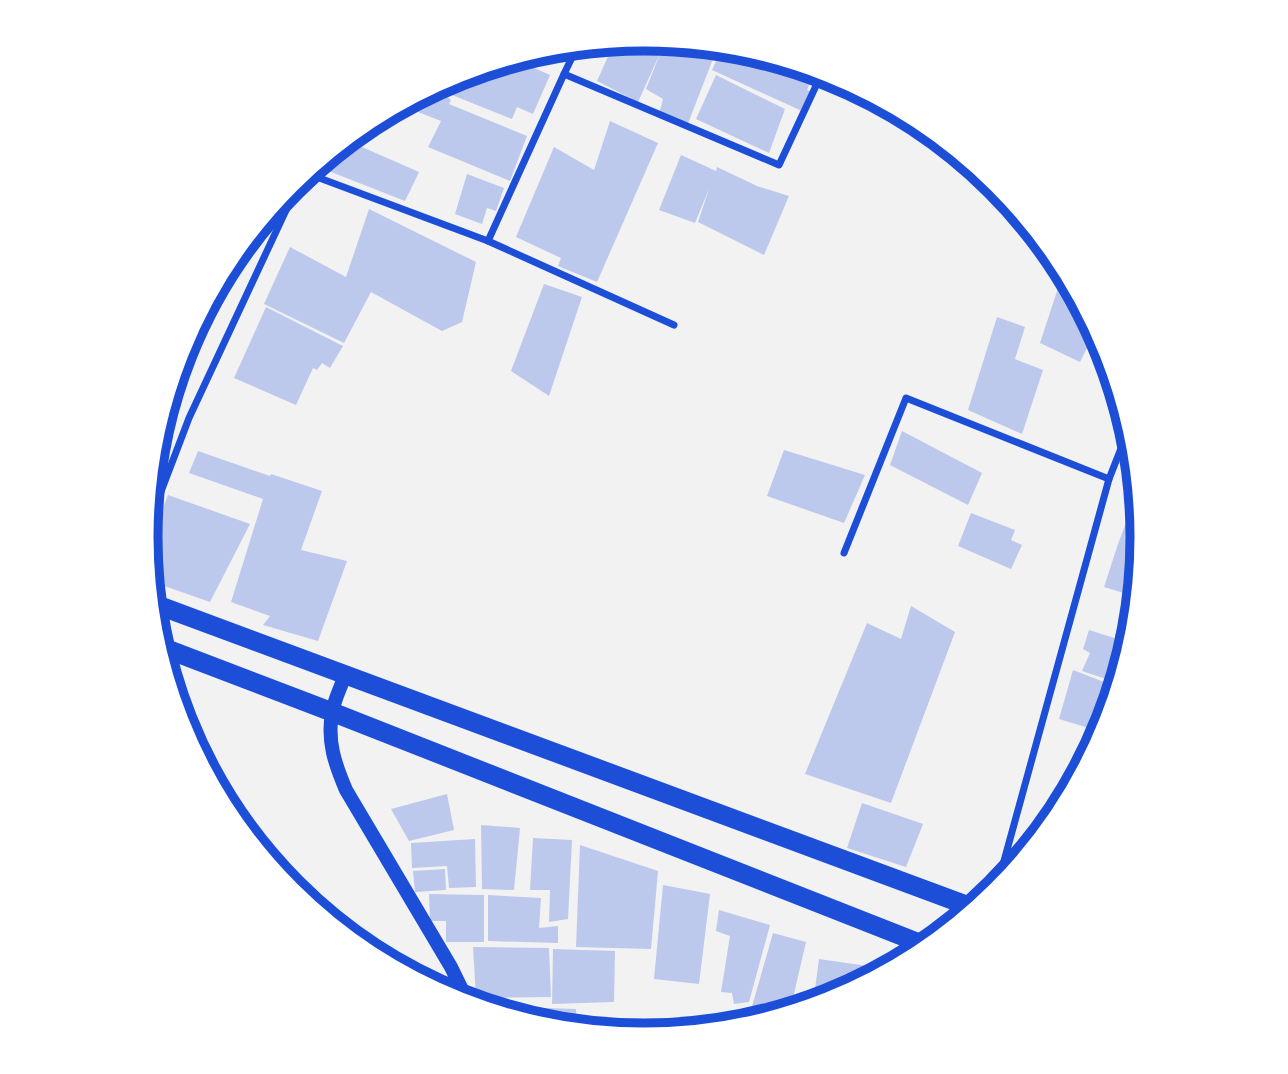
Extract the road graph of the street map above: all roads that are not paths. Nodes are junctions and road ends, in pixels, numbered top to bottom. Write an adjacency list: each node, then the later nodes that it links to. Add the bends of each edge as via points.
1 (573, 56): 2 (street)
2 (564, 74): 3 (street, via 779,165); 6 (street)
3 (817, 83)
4 (317, 177): 6 (street)
5 (288, 205): 10 (street, via 189,418)
6 (488, 241): 7 (street)
7 (674, 325)
8 (1122, 447): 9 (street)
9 (1109, 479): 11 (street, via 906,398); 16 (street)
10 (160, 494)
11 (844, 553)
12 (163, 607): 14 (highway)
13 (171, 651): 15 (highway)
14 (345, 675): 15 (main road); 17 (highway)
15 (332, 712): 18 (highway); 19 (main road, via 334,763 346,790)
16 (1003, 866)
17 (964, 904)
18 (914, 941)
19 (461, 987)

